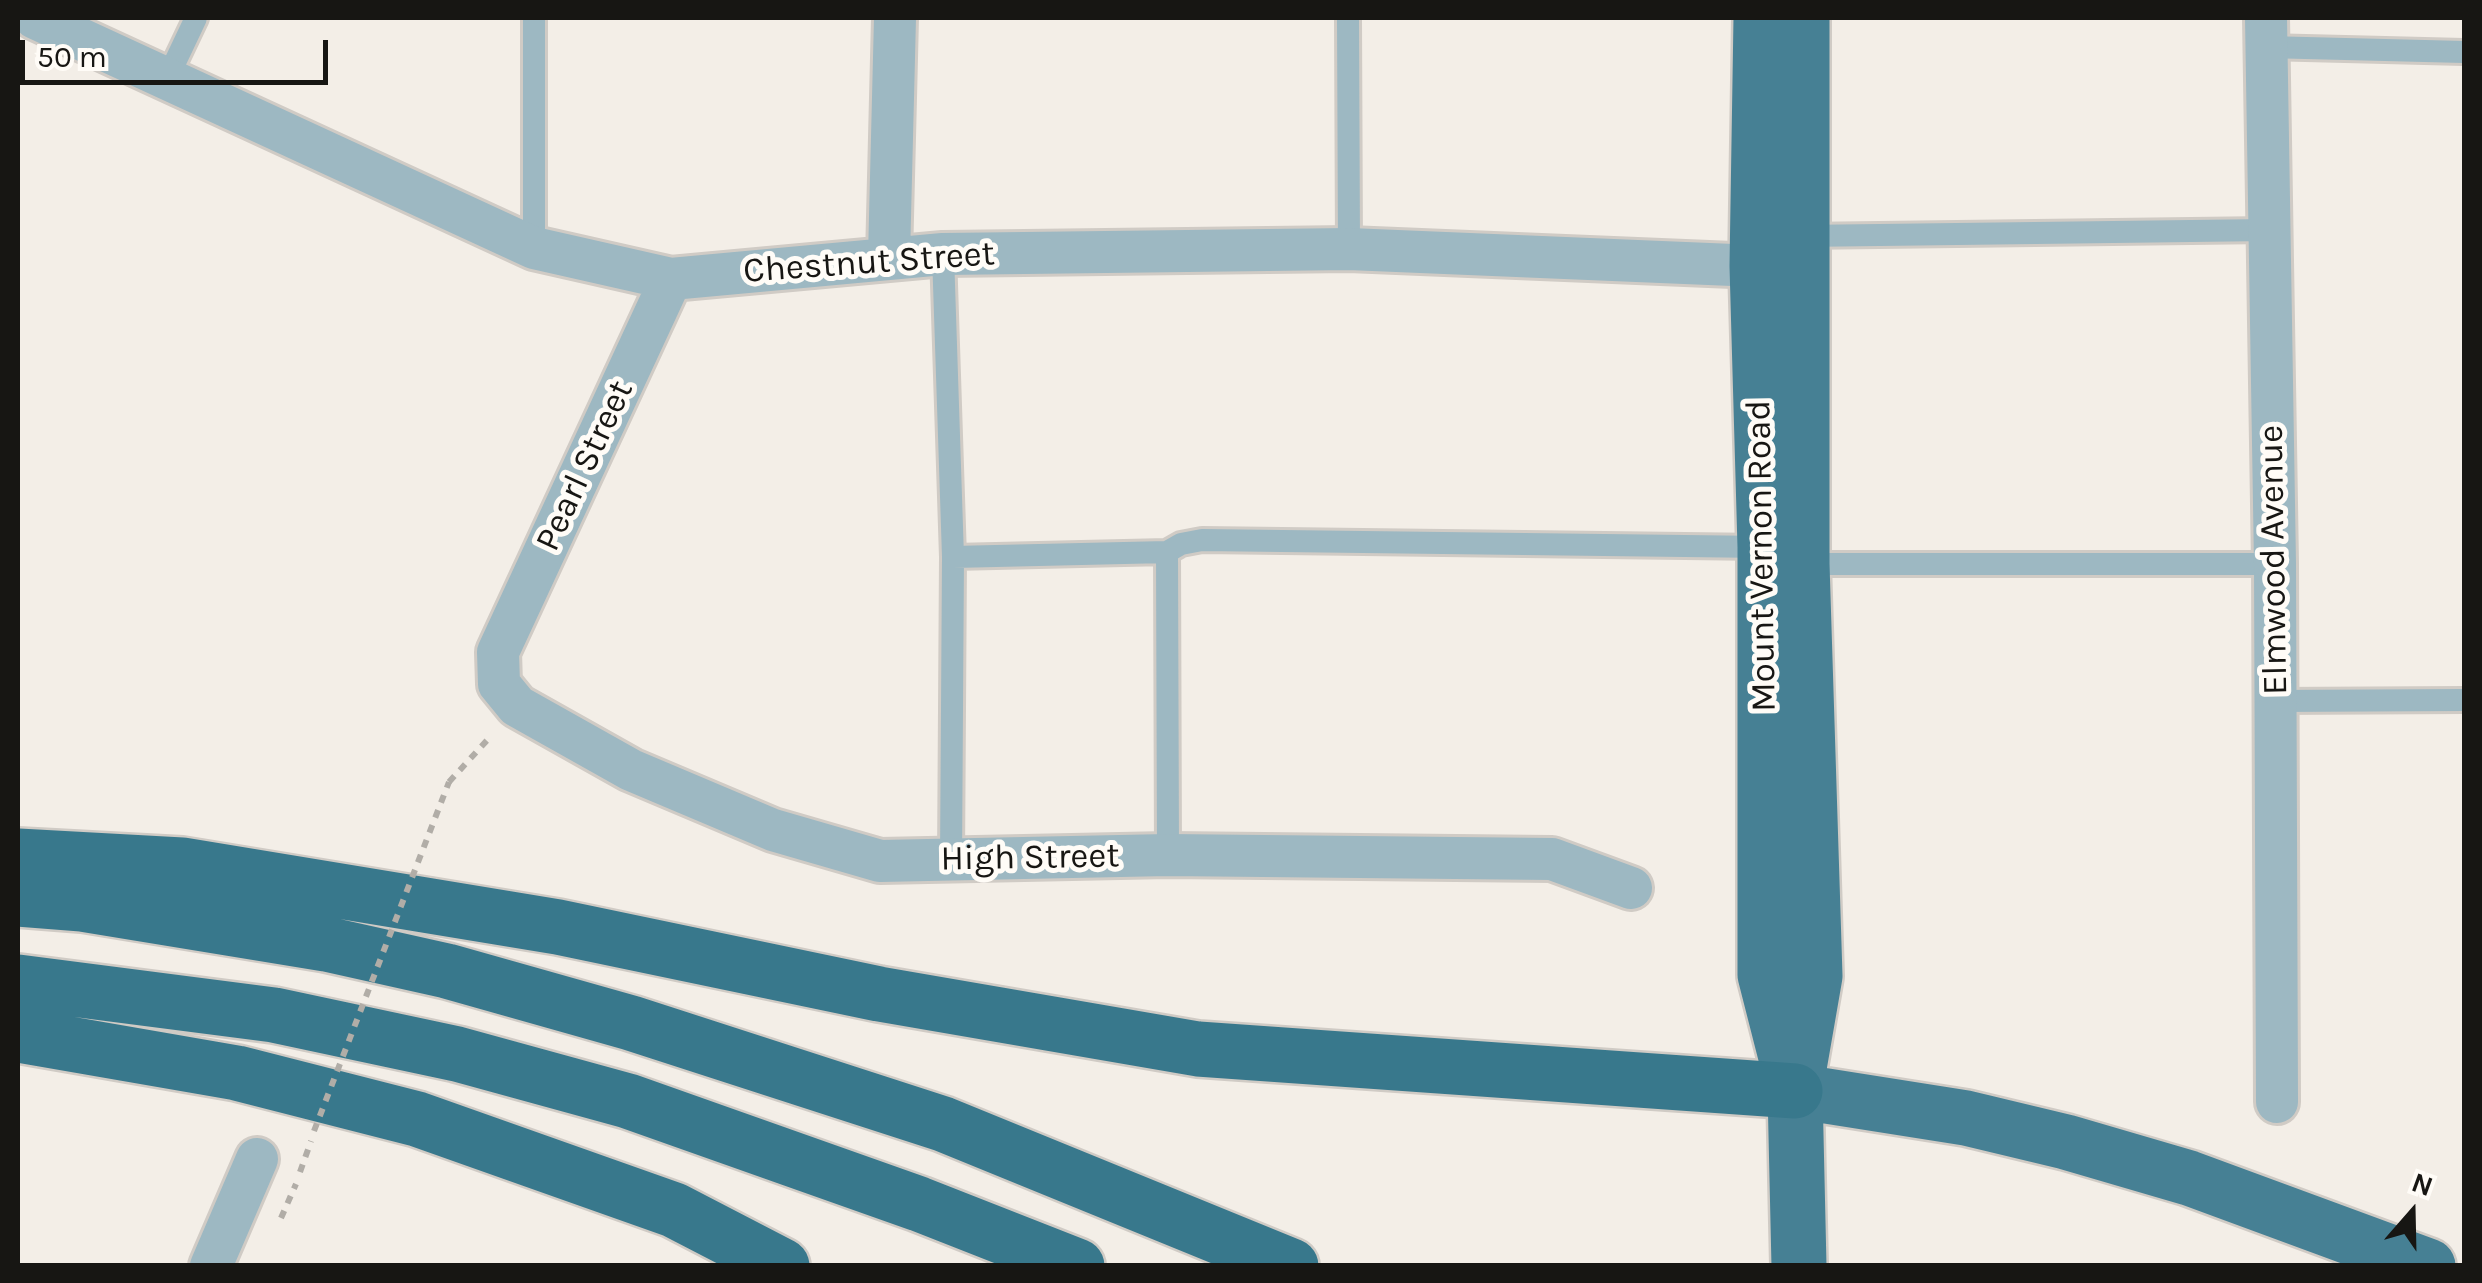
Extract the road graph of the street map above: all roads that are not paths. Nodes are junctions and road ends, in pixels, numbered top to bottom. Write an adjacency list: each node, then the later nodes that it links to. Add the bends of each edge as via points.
1 (35, 18): 10 (street, Chestnut Street)
2 (196, 18): 10 (lane)
3 (534, 18): 13 (lane)
4 (896, 18): 16 (street)
5 (1348, 18): 14 (lane)
6 (1761, 18): 17 (highway, Mount Vernon Road)
7 (1802, 18): 12 (highway, Mount Vernon Road)
8 (2266, 32): 9 (lane); 11 (street, Elmwood Avenue)
9 (2464, 52)
10 (167, 79): 13 (street, Chestnut Street)
11 (2269, 230): 12 (lane); 22 (street, Elmwood Avenue)
12 (1801, 236): 20 (highway, Mount Vernon Road)
13 (534, 248): 18 (street, Chestnut Street)
14 (1348, 249): 15 (street, Chestnut Street); 17 (street, Chestnut Street)
15 (943, 254): 16 (street, Chestnut Street); 21 (lane)
16 (889, 258): 18 (street, Chestnut Street)
17 (1757, 266): 20 (highway, Mount Vernon Road)
18 (671, 279): 25 (street, Pearl Street, via 498,652 499,684)
19 (1166, 552): 20 (lane, via 1202,540); 21 (lane); 26 (lane)
20 (1783, 556): 22 (lane); 33 (highway, Mount Vernon Road, via 1815,976)
21 (953, 557): 28 (lane)
22 (2274, 564): 24 (street, Elmwood Avenue)
23 (2464, 700): 24 (lane)
24 (2275, 701): 34 (street, Elmwood Avenue)
25 (518, 706): 28 (street, High Street, via 631,770 773,830 880,861)
26 (1168, 855): 28 (street, High Street); 29 (street, High Street, via 1552,859)
27 (18, 856): 33 (highway, via 182,865 558,926 879,994 1198,1050)
28 (952, 860)
29 (1631, 888)
30 (18, 899): 39 (highway, via 326,944 631,1023 943,1124)
31 (18, 982): 38 (highway, via 274,1015 457,1054 628,1101)
32 (18, 1035): 37 (highway, via 236,1073 417,1119 674,1210)
33 (1795, 1091): 40 (highway, Mount Vernon Road); 41 (highway, via 1966,1118 2066,1142 2189,1178)
34 (2277, 1102)
35 (257, 1159): 36 (street)
36 (211, 1266)
37 (782, 1266)
38 (1077, 1266)
39 (1291, 1266)
40 (1800, 1266)
41 (2428, 1266)

